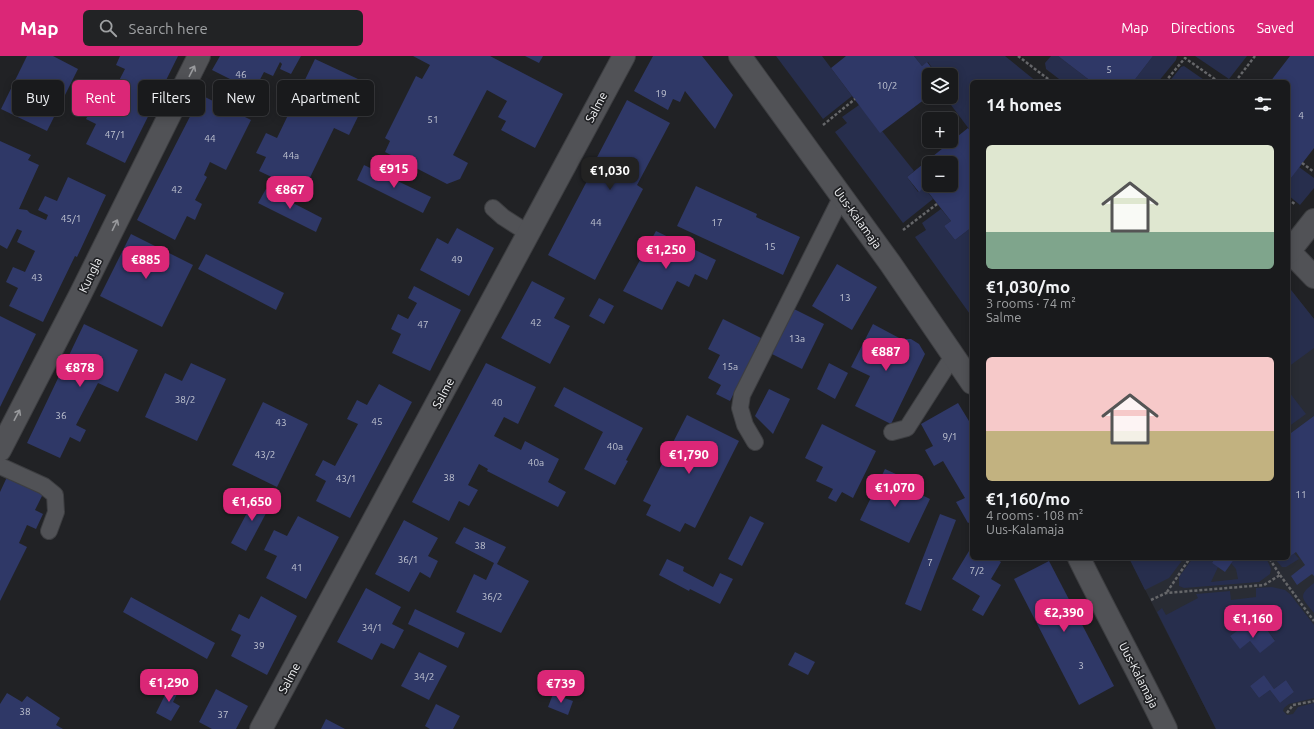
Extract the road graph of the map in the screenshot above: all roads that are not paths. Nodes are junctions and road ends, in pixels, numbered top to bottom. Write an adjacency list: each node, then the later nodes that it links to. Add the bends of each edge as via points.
1 (199, 56): 15 (street, Kungla, one-way to 1)
2 (624, 56): 7 (street, Salme)
3 (740, 56): 4 (street, Uus-Kalamaja)
4 (842, 196): 11 (street, Uus-Kalamaja); 14 (lane, via 742,395 740,408 745,425)
5 (493, 208): 7 (lane)
6 (1314, 220): 8 (street)
7 (528, 233): 19 (street, Salme)
8 (1290, 251)
9 (1290, 253): 10 (street)
10 (1314, 278)
11 (954, 356): 12 (street, Uus-Kalamaja); 13 (lane, via 907,428)
12 (970, 381)
13 (892, 432)
14 (756, 442)
15 (0, 450)
16 (0, 466): 17 (lane, via 44,486 55,495 56,512)
17 (49, 531)
18 (1080, 560): 20 (street, Uus-Kalamaja)
19 (261, 729)
20 (1166, 729)

